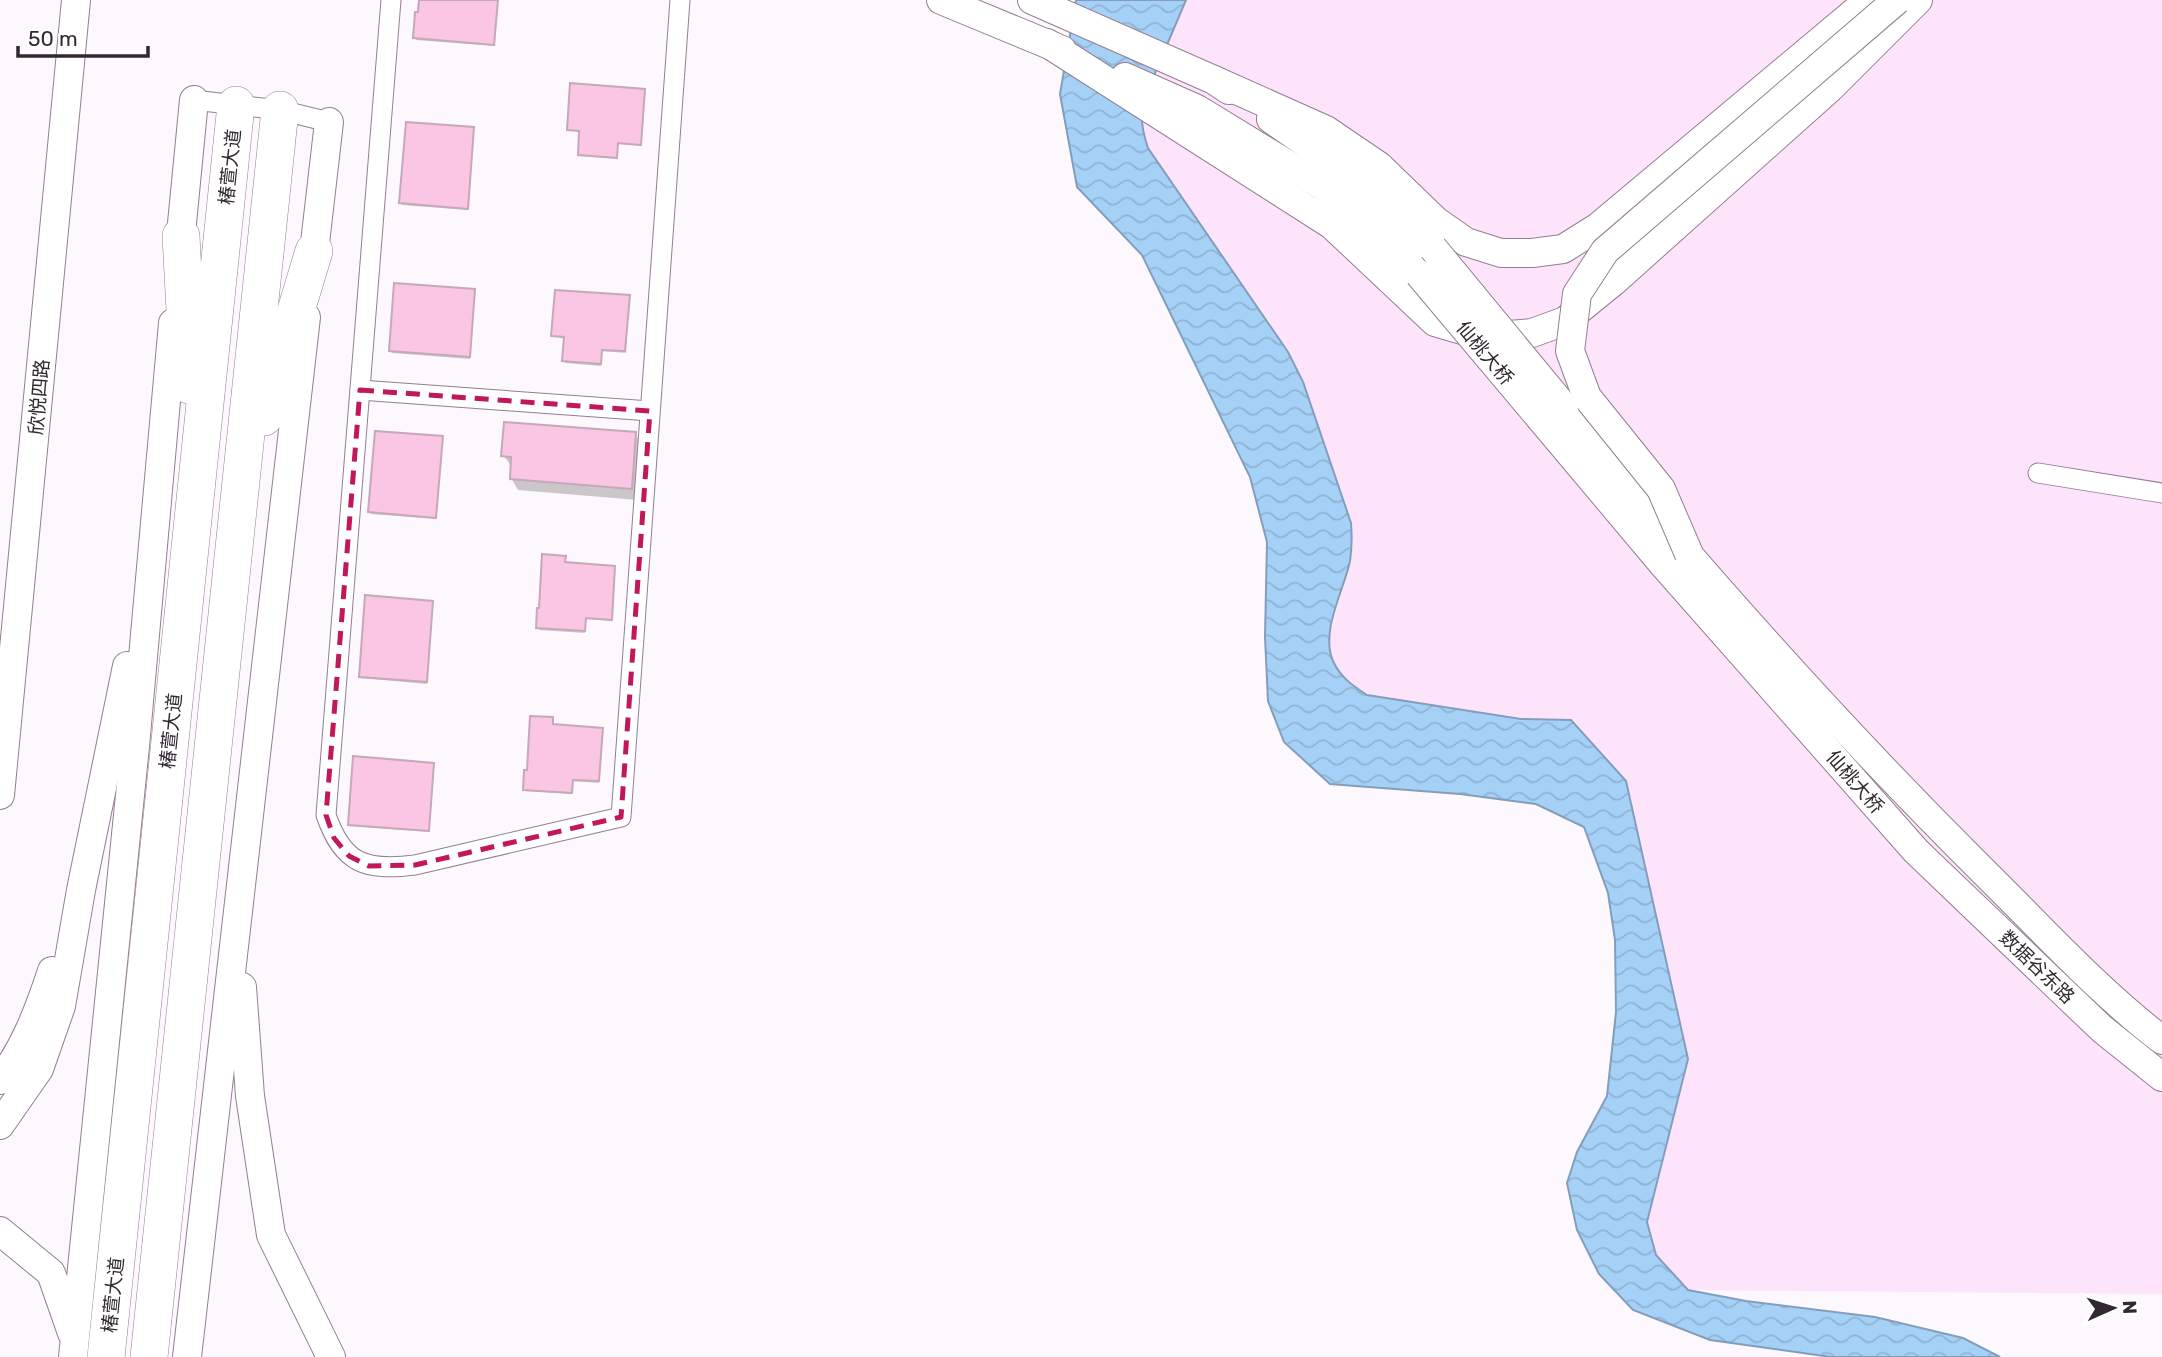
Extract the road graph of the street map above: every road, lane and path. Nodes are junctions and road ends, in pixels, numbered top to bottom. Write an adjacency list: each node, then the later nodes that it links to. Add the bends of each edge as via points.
1 (76, 0): 25 (main road, 欣悦四路)
2 (391, 0): 17 (street)
3 (680, 0): 18 (street)
4 (942, 0): 9 (main road, 仙桃大桥)
5 (1032, 0): 10 (main road, 仙桃大桥)
6 (1869, 0): 10 (main road, via 1598,227 1563,249 1532,253 1501,253 1466,242 1436,221 1379,166 1326,130)
7 (1897, 0): 24 (main road, bridge, via 1605,251 1577,294 1570,351 1587,397 1661,489)
8 (1918, 0): 9 (main road, bridge, via 1830,88 1565,321 1532,333 1486,337 1436,322 1332,225)
9 (1047, 43): 29 (main road, 仙桃大桥, bridge, via 1197,109 1323,186 1400,251 1662,564)
10 (1214, 80): 24 (main road, 仙桃大桥, bridge, via 1336,164 1433,248)
11 (194, 100): 12 (street); 15 (main road)
12 (236, 105): 13 (street); 21 (highway, 椿萱大道)
13 (280, 110): 14 (street); 22 (highway)
14 (329, 122): 16 (main road)
15 (181, 236): 21 (highway); 23 (main road)
16 (314, 251): 22 (highway); 31 (main road)
17 (360, 390): 18 (street); 18 (street, via 326,815 334,838 349,856 369,866 392,868 621,817)
18 (650, 411)
19 (2038, 473): 20 (street)
20 (2162, 493)
21 (195, 499): 38 (highway, 椿萱大道)
22 (239, 502): 39 (highway)
23 (152, 550): 30 (main road); 37 (main road)
24 (1689, 555): 28 (main road, 仙桃大桥)
25 (4, 719): 26 (main road, 欣悦四路)
26 (2, 751): 27 (main road, 欣悦四路)
27 (0, 795)
28 (1944, 832): 32 (main road, 数据谷东路, via 2123,1010)
29 (1916, 851): 33 (main road, 数据谷东路, via 2102,1029)
30 (81, 890): 34 (main road, via 40,1007 15,1061); 35 (main road, via 61,1006 39,1069)
31 (237, 916): 40 (main road); 41 (main road, via 250,1096 271,1235)
32 (2162, 1040)
33 (2162, 1077)
34 (0, 1080)
35 (0, 1125)
36 (0, 1231): 37 (main road, via 51,1273)
37 (74, 1349)
38 (106, 1357)
39 (149, 1357)
40 (187, 1357)
41 (331, 1357)

